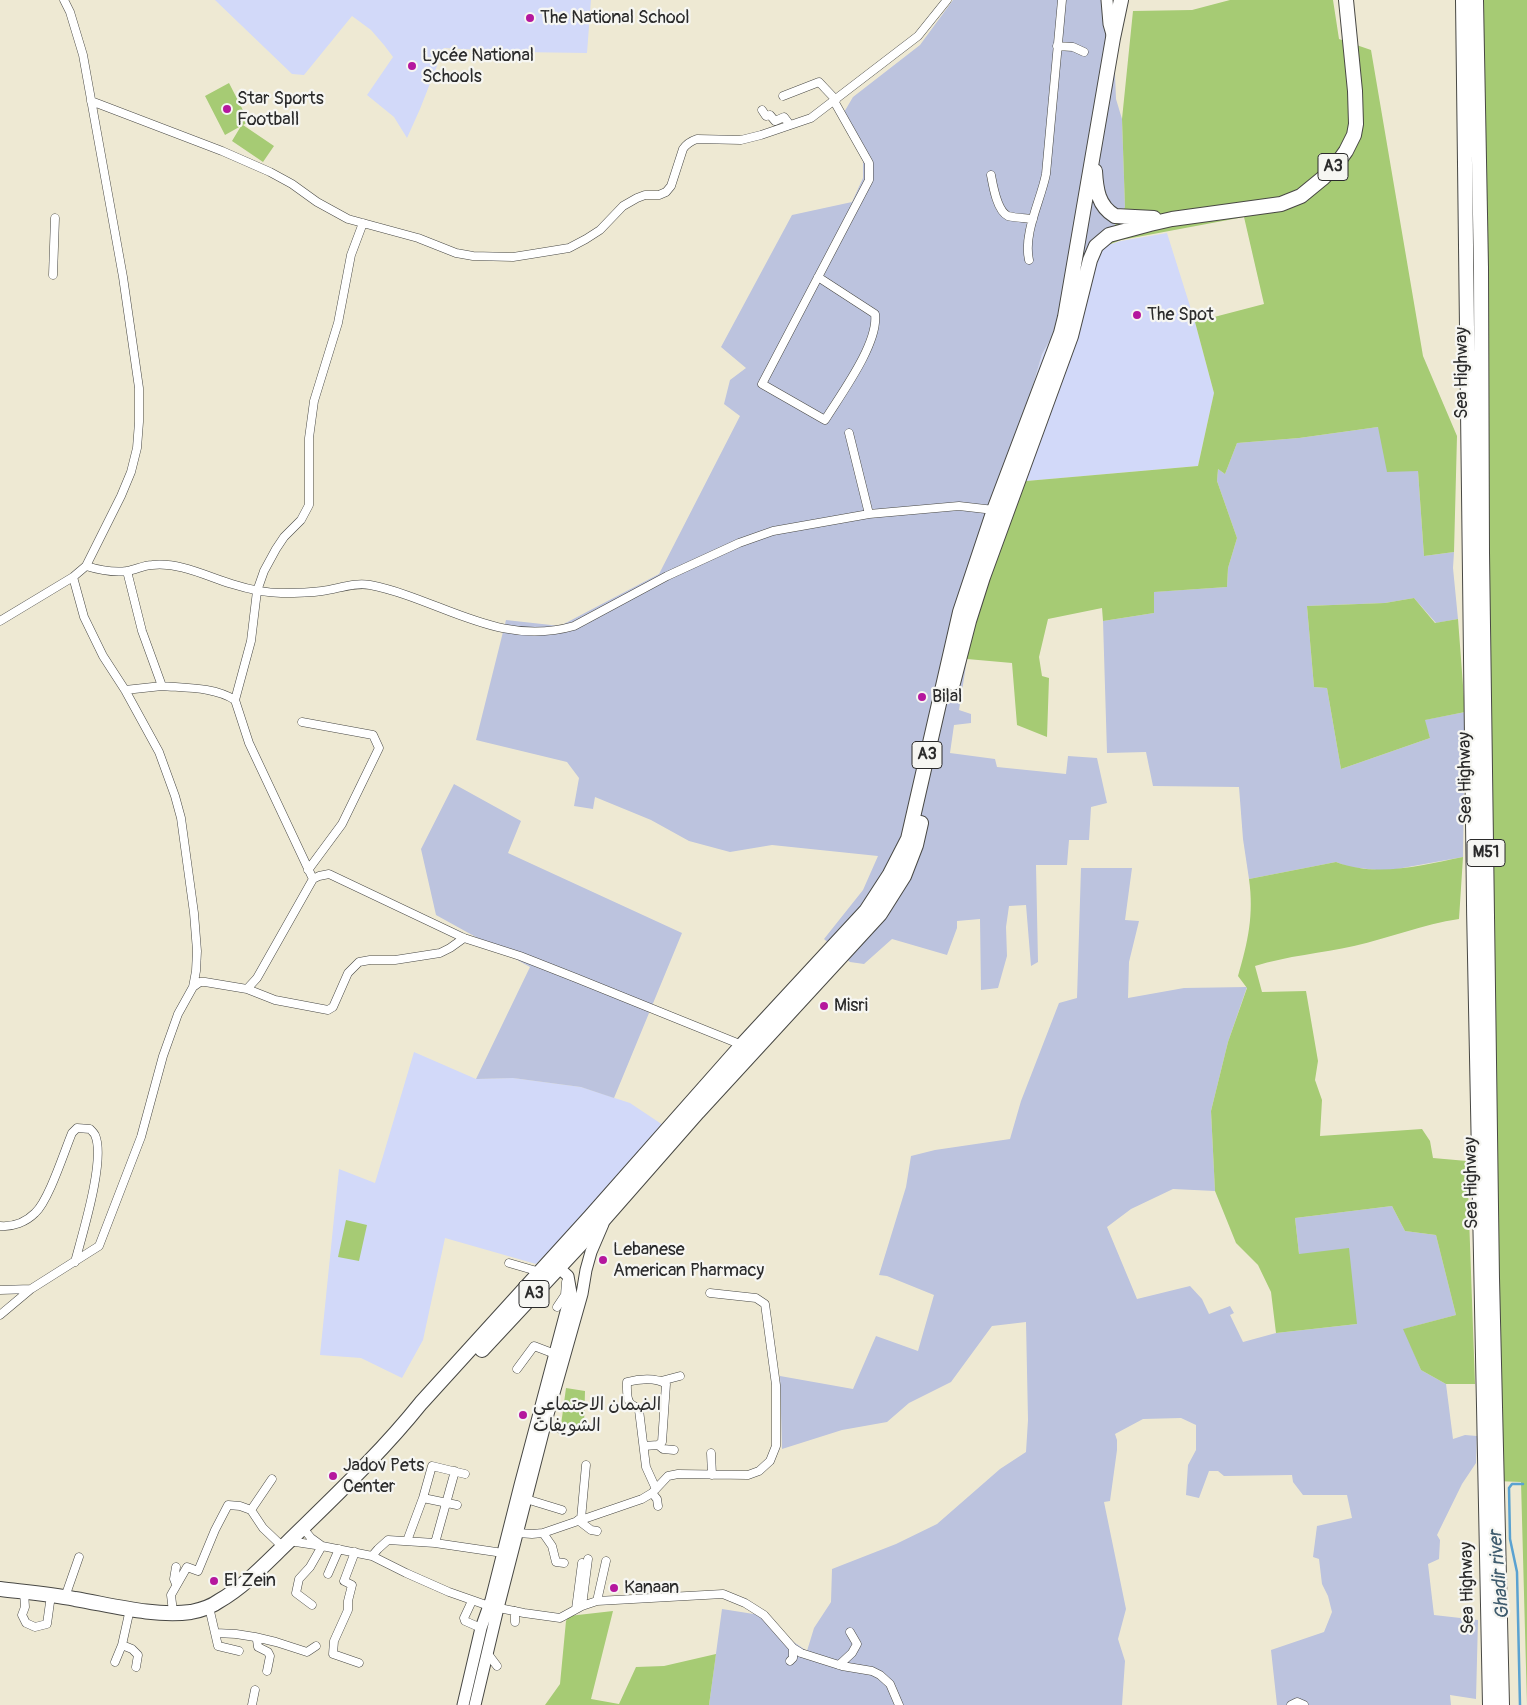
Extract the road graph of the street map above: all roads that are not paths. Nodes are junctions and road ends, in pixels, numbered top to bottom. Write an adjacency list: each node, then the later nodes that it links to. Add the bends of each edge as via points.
1 (64, 0): 14 (street, via 83,55)
2 (946, 0): 13 (street, via 918,36)
3 (1062, 0): 10 (street)
4 (1107, 0): 9 (street)
5 (1121, 0): 9 (highway, A3)
6 (1346, 0): 21 (highway, A3, via 1356,124 1341,158 1310,190 1281,204)
7 (1463, 0): 138 (highway, Sea Highway / M51, via 1464,232)
8 (1476, 0): 139 (highway, Sea Highway / M51, via 1492,1278)
9 (1113, 38): 17 (highway, A3)
10 (1057, 46): 11 (street); 20 (street, via 1046,174)
11 (1084, 52)
12 (784, 96): 13 (street, via 819,82)
13 (835, 100): 16 (street, via 811,118); 25 (street, via 869,163 869,180)
14 (91, 101): 22 (street, via 270,172 348,219); 29 (street, via 131,332 139,388 139,422 132,472)
15 (762, 110): 16 (street, via 775,121 784,117)
16 (790, 125): 22 (street, via 741,140 697,139 686,144 666,192 645,195 623,206 600,230 569,248 513,257 473,256)
17 (1094, 150): 21 (highway, via 1097,194 1110,213 1115,216); 27 (highway, A3, via 1061,333)
18 (991, 175): 20 (street, via 1002,211 1007,215)
19 (55, 218): 24 (street)
20 (1033, 219): 23 (street)
21 (1172, 219): 46 (highway, A3, via 1109,235 1092,254 1070,336 969,621 916,845 898,888 880,914 698,1112)
22 (363, 223): 32 (street, via 351,255 338,323 314,401 309,438 309,506 276,549)
23 (1029, 260)
24 (53, 275)
25 (818, 277): 25 (street, via 875,314 876,321 862,360 825,420 762,384)
26 (849, 432): 28 (street)
27 (994, 510): 28 (street, via 959,506); 45 (highway, A3, via 960,612 911,827 902,852 866,911)
28 (869, 514): 32 (street, via 792,526 748,540 562,629 538,632 494,627 367,584 300,593)
29 (86, 566): 30 (street, via 101,571); 31 (street)
30 (127, 571): 32 (street, via 152,564 173,566); 34 (street, via 142,631)
31 (73, 577): 33 (street); 35 (street, via 84,617 103,656)
32 (257, 591): 36 (street, via 251,642)
33 (0, 621)
34 (162, 686): 35 (street); 36 (street, via 198,689 224,694)
35 (125, 690): 41 (street, via 159,752 181,818 194,913)
36 (235, 700): 38 (street, via 249,743)
37 (302, 722): 38 (street, via 373,735 379,748 342,824)
38 (308, 870): 39 (street)
39 (313, 879): 40 (street, via 328,874 336,877); 44 (street, via 257,978)
40 (464, 938): 44 (street, via 440,953 359,962 348,973 333,1007 328,1010 275,1000); 45 (street, via 520,956)
41 (196, 971): 42 (street); 43 (street)
42 (209, 982): 43 (street); 44 (street)
43 (193, 987): 48 (street, via 178,1014 162,1056 140,1137 102,1240 99,1246)
44 (247, 989)
45 (742, 1045): 50 (highway, A3)
46 (606, 1218): 51 (highway, A3); 61 (street, via 591,1252)
47 (0, 1226): 48 (street, via 17,1224 36,1213 51,1186 72,1133 77,1128 90,1129 95,1135 98,1165)
48 (75, 1262): 52 (street)
49 (509, 1263): 50 (street)
50 (540, 1272): 62 (highway, A3)
51 (564, 1272): 55 (street, via 564,1295); 57 (street, via 571,1293); 62 (highway, A3, via 424,1410)
52 (31, 1289): 53 (street); 56 (street)
53 (0, 1290)
54 (710, 1293): 71 (street, via 756,1298 765,1304 776,1385 776,1446 770,1461 759,1471 748,1475)
55 (557, 1307)
56 (0, 1315)
57 (556, 1354): 58 (street, via 534,1346); 92 (street)
58 (517, 1369)
59 (680, 1376): 60 (street)
60 (662, 1380): 64 (street, via 666,1384 663,1437); 65 (street, via 627,1382 629,1401 640,1410)
61 (545, 1425): 63 (street); 75 (street)
62 (401, 1428): 82 (highway, A3)
63 (568, 1431)
64 (658, 1445): 65 (street); 66 (street)
65 (644, 1446): 73 (street)
66 (674, 1450)
67 (711, 1453): 71 (street)
68 (586, 1465): 81 (street)
69 (455, 1471): 70 (street); 74 (street, via 432,1466); 76 (street)
70 (465, 1474)
71 (712, 1475): 73 (street, via 668,1476)
72 (272, 1479): 79 (street)
73 (654, 1491): 78 (street); 81 (street, via 642,1499)
74 (423, 1498): 76 (street); 86 (street)
75 (526, 1499): 80 (street); 84 (street)
76 (445, 1503): 77 (street); 87 (street)
77 (458, 1506)
78 (658, 1506)
79 (250, 1510): 88 (street, via 263,1528); 100 (street, via 228,1505 198,1572 187,1567)
80 (562, 1510)
81 (580, 1519): 83 (street, via 591,1530); 85 (street)
82 (303, 1528): 88 (highway, A3); 89 (street)
83 (597, 1530)
84 (518, 1533): 85 (street); 109 (street)
85 (543, 1533): 97 (street, via 552,1546 556,1562)
86 (407, 1541): 87 (street); 93 (street, via 388,1540)
87 (435, 1543): 92 (street)
88 (286, 1544): 89 (street); 108 (highway, A3, via 229,1595)
89 (322, 1546): 90 (street); 107 (street, via 300,1579 296,1593)
90 (339, 1549): 91 (street); 99 (street)
91 (355, 1552): 93 (street); 126 (street, via 344,1581 352,1585 348,1610 334,1641 333,1654)
92 (503, 1553): 109 (street)
93 (372, 1556): 105 (street)
94 (79, 1557): 104 (street)
95 (585, 1561): 110 (street)
96 (606, 1561): 106 (street)
97 (564, 1563)
98 (176, 1567): 100 (street)
99 (328, 1574)
100 (176, 1584): 113 (street, via 171,1595)
101 (0, 1589): 102 (highway, A3)
102 (24, 1592): 103 (highway, A3); 103 (street, via 22,1615 26,1623 36,1628 47,1624)
103 (51, 1595): 104 (highway, A3)
104 (65, 1597): 111 (highway, A3)
105 (472, 1601): 109 (street); 115 (street, via 464,1618)
106 (597, 1601): 110 (street); 121 (street, via 723,1594 764,1615)
107 (312, 1605)
108 (209, 1607): 113 (highway, A3); 117 (street)
109 (494, 1607): 112 (street); 115 (street); 123 (street)
110 (579, 1608): 112 (street, via 560,1618)
111 (130, 1609): 113 (highway, A3); 119 (street)
112 (515, 1611): 114 (street)
113 (173, 1612)
114 (515, 1622)
115 (481, 1628): 133 (street)
116 (850, 1632): 127 (street, via 857,1644)
117 (216, 1633): 118 (street); 122 (street, via 218,1646)
118 (255, 1637): 120 (street, via 307,1652); 130 (street, via 258,1647 270,1656)
119 (122, 1645): 125 (street); 129 (street, via 138,1655)
120 (316, 1646)
121 (793, 1648): 124 (street); 127 (street)
122 (239, 1651)
123 (488, 1654): 128 (street); 134 (street)
124 (790, 1661)
125 (115, 1662)
126 (359, 1663)
127 (839, 1665): 135 (street, via 880,1675 890,1684)
128 (497, 1666)
129 (136, 1667)
130 (267, 1671)
131 (255, 1690): 132 (street)
132 (252, 1705)
133 (463, 1705)
134 (475, 1705)
135 (899, 1705)
136 (1291, 1705): 137 (street, via 1297,1702)
137 (1304, 1705)
138 (1490, 1705)
139 (1502, 1705)

